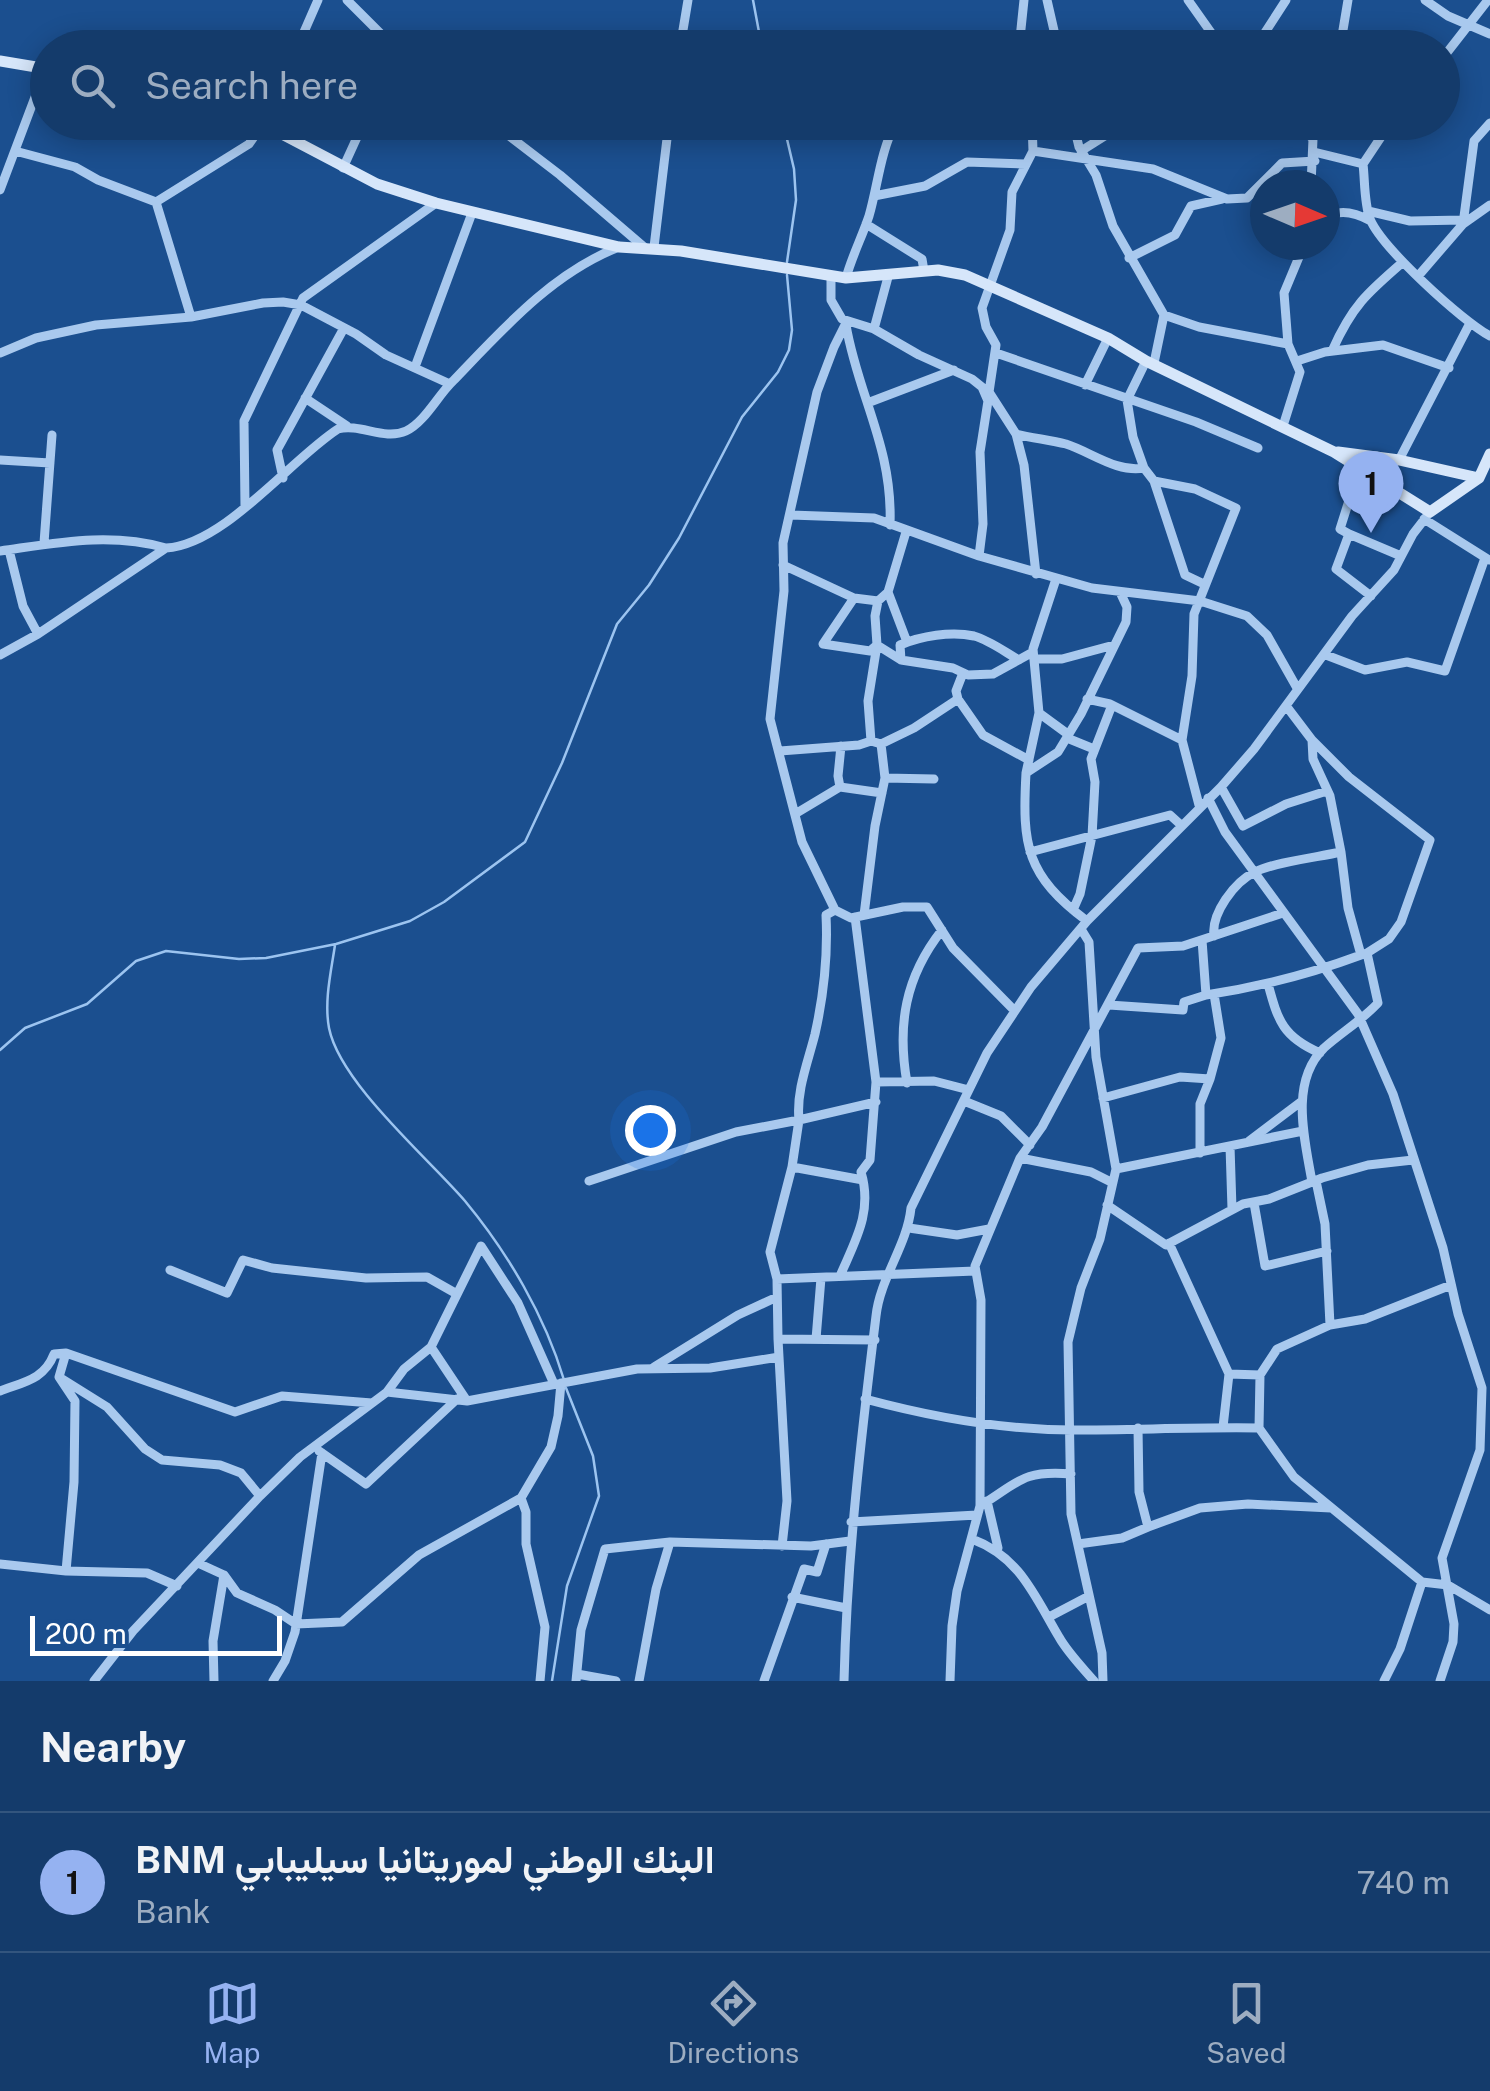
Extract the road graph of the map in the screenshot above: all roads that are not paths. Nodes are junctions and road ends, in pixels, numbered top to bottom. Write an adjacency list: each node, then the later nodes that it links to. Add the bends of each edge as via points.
1 (318, 0): 12 (street)
2 (347, 0): 13 (street)
3 (688, 0): 14 (street)
4 (1024, 0): 15 (street)
5 (1047, 0): 16 (street)
6 (1188, 0): 17 (street)
7 (1286, 0): 18 (street)
8 (1348, 0): 19 (street)
9 (1425, 0): 11 (street)
10 (1488, 0): 11 (street)
11 (1470, 27): 20 (street); 21 (street)
12 (305, 30)
13 (377, 30)
14 (683, 30)
15 (1021, 30)
16 (1054, 30)
17 (1209, 30)
18 (1267, 30)
19 (1343, 30)
20 (1490, 34)
21 (1460, 38)
22 (0, 61): 23 (street)
23 (30, 66)
24 (30, 111): 37 (street)
25 (1490, 123): 54 (street, via 1474,141)
26 (252, 140): 48 (street)
27 (294, 140): 43 (street)
28 (356, 140): 43 (street)
29 (515, 140): 57 (street)
30 (666, 140): 57 (street)
31 (889, 140): 46 (street)
32 (1032, 140): 38 (street)
33 (1079, 140): 39 (street)
34 (1104, 140): 39 (street)
35 (1313, 140): 40 (street)
36 (1379, 140): 42 (street)
37 (15, 151): 45 (street); 48 (street, via 76,167)
38 (1032, 151): 39 (street); 41 (street)
39 (1084, 155): 47 (street, via 1153,169); 58 (street)
40 (1314, 156): 42 (street); 44 (street); 47 (street, via 1282,163 1247,198)
41 (1026, 164): 46 (street, via 966,162 925,186); 66 (street, via 1012,192 1010,230)
42 (1363, 164): 53 (street)
43 (343, 168): 49 (street)
44 (1313, 170)
45 (0, 190)
46 (874, 196): 55 (street)
47 (1227, 198): 58 (street, via 1192,206 1175,236)
48 (156, 202): 69 (street)
49 (436, 203): 51 (street); 67 (street)
50 (1490, 204): 54 (street)
51 (472, 212): 56 (street); 82 (street)
52 (1340, 213): 53 (street)
53 (1370, 216): 54 (street); 60 (street)
54 (1463, 222): 62 (street)
55 (866, 224): 61 (street, via 922,259); 65 (street)
56 (619, 247): 57 (street); 87 (street, via 542,294)
57 (649, 247): 63 (street)
58 (1129, 258): 68 (street)
59 (1298, 260): 76 (street, via 1284,293)
60 (1403, 262): 62 (street); 77 (street, via 1348,315)
61 (924, 272): 64 (street); 66 (street, via 951,270)
62 (1419, 275): 71 (street)
63 (831, 276): 65 (street); 70 (street, via 834,309)
64 (888, 276): 65 (street); 73 (street)
65 (846, 278)
66 (991, 286): 75 (street); 78 (street, via 982,308)
67 (301, 305): 69 (street, via 263,303); 72 (street); 108 (street, via 244,420)
68 (1164, 315): 76 (street); 81 (street)
69 (191, 317): 79 (street, via 96,325)
70 (846, 323): 73 (street); 91 (street, via 853,364); 109 (street, via 815,402)
71 (1470, 323): 74 (street); 83 (street)
72 (344, 328): 82 (street); 89 (street)
73 (874, 329): 84 (street)
74 (1490, 336)
75 (1108, 338): 81 (street); 88 (street)
76 (1288, 344): 80 (street)
77 (1332, 351): 80 (street); 83 (street, via 1382,344)
78 (996, 353): 85 (street); 88 (street)
79 (0, 354)
80 (1297, 361): 94 (street, via 1300,372)
81 (1150, 362): 90 (street); 94 (street)
82 (415, 367): 87 (street)
83 (1448, 368): 101 (street)
84 (954, 370): 86 (street); 91 (street)
85 (990, 378): 86 (street); 92 (street)
86 (972, 379): 92 (street)
87 (450, 384): 93 (street, via 403,432)
88 (1085, 385): 90 (street)
89 (305, 398): 93 (street); 105 (street, via 277,450)
90 (1128, 400): 97 (street); 103 (street)
91 (870, 402): 111 (street, via 885,458)
92 (991, 402): 95 (street); 117 (street, via 980,452)
93 (347, 426): 105 (street)
94 (1283, 426): 98 (street)
95 (1016, 434): 103 (street); 121 (street)
96 (52, 435): 102 (street)
97 (1258, 448)
98 (1334, 452): 101 (street); 104 (street)
99 (1490, 454): 106 (street)
100 (0, 460): 102 (street)
101 (1399, 460): 106 (street)
102 (50, 463): 114 (street)
103 (1144, 468): 107 (street)
104 (1360, 468): 110 (street); 113 (street, via 1340,530)
105 (283, 478): 108 (street)
106 (1485, 480): 110 (street)
107 (1154, 481): 123 (street, via 1185,575); 123 (street, via 1236,508)
108 (245, 506): 115 (street, via 185,547)
109 (791, 515): 111 (street); 120 (street)
110 (1427, 515): 118 (street); 119 (street)
111 (890, 524): 112 (street)
112 (906, 532): 117 (street); 124 (street)
113 (1349, 534): 118 (street); 126 (street, via 1336,569)
114 (44, 542): 115 (street, via 114,538); 116 (street)
115 (166, 548): 130 (street)
116 (5, 551): 130 (street)
117 (978, 556): 121 (street)
118 (1401, 556): 126 (street)
119 (1487, 560): 136 (street, via 1445,671 1407,662 1365,670)
120 (783, 566): 127 (street); 152 (street, via 770,718)
121 (1036, 574): 122 (street)
122 (1056, 579): 125 (street); 135 (street)
123 (1204, 584): 129 (street)
124 (888, 592): 128 (street); 131 (street)
125 (1120, 592): 129 (street); 133 (street, via 1126,622)
126 (1371, 596): 136 (street)
127 (854, 598): 128 (street); 132 (street, via 824,644 870,651)
128 (878, 601): 132 (street)
129 (1200, 601): 140 (street, via 1248,616 1267,635); 147 (street)
130 (38, 634): 134 (street)
131 (907, 642): 137 (street, via 900,646); 138 (street, via 976,636)
132 (877, 645): 137 (street); 149 (street, via 868,701)
133 (1114, 645): 135 (street, via 1062,659); 142 (street)
134 (0, 655)
135 (1034, 655): 138 (street); 145 (street)
136 (1326, 655): 140 (street)
137 (901, 660): 139 (street)
138 (1019, 660): 139 (street, via 993,674)
139 (963, 673): 141 (street)
140 (1297, 688): 144 (street)
141 (958, 699): 149 (street, via 914,728); 153 (street, via 983,734)
142 (1087, 699): 143 (street); 146 (street)
143 (1112, 705): 147 (street); 151 (street)
144 (1288, 706): 148 (street); 157 (street)
145 (1039, 712): 146 (street); 153 (street)
146 (1068, 736): 151 (street); 154 (street, via 1058,752)
147 (1182, 740): 161 (street)
148 (1312, 740): 159 (street); 176 (street, via 1349,778 1430,840 1401,922 1389,940)
149 (876, 742): 150 (street); 155 (street)
150 (841, 746): 152 (street); 158 (street)
151 (1094, 750): 164 (street)
152 (780, 752): 162 (street)
153 (1029, 760): 154 (street)
154 (1026, 774): 165 (street, via 1023,822)
155 (886, 778): 156 (street); 160 (street)
156 (934, 779)
157 (1221, 786): 159 (street, via 1244,826); 161 (street)
158 (840, 787): 160 (street); 162 (street)
159 (1327, 791): 166 (street)
160 (882, 793): 171 (street)
161 (1204, 802): 163 (street); 167 (street)
162 (795, 814): 168 (street)
163 (1181, 825): 164 (street, via 1170,815); 172 (street)
164 (1092, 836): 165 (street); 169 (street)
165 (1030, 852): 169 (street)
166 (1341, 852): 167 (street); 176 (street, via 1348,908)
167 (1254, 872): 170 (street); 174 (street, via 1212,922)
168 (835, 910): 171 (street); 192 (street, via 826,914 828,956)
169 (1072, 910): 172 (street)
170 (1284, 913): 174 (street); 177 (street)
171 (859, 916): 173 (street, via 927,907); 186 (street)
172 (1084, 925): 181 (street); 183 (street)
173 (942, 930): 181 (street); 187 (street, via 903,1010)
174 (1214, 936): 175 (street)
175 (1202, 940): 179 (street); 180 (street, via 1138,948)
176 (1364, 954): 177 (street); 182 (street, via 1378,1002)
177 (1324, 969): 178 (street); 182 (street)
178 (1268, 984): 179 (street); 184 (street, via 1294,1042)
179 (1210, 994): 180 (street, via 1184,1002 1183,1010); 185 (street, via 1220,1038)
180 (1109, 1005): 183 (street)
181 (1015, 1011): 188 (street)
182 (1361, 1021): 184 (street); 199 (street)
183 (1094, 1028): 189 (street); 195 (street)
184 (1320, 1053): 191 (street)
185 (1210, 1078): 189 (street, via 1180,1077); 197 (street, via 1200,1104)
186 (876, 1082): 187 (street); 190 (street)
187 (907, 1083): 188 (street, via 934,1081)
188 (966, 1095): 195 (street); 209 (street, via 911,1208)
189 (1103, 1098): 201 (street)
190 (876, 1102): 192 (street); 202 (street)
191 (1302, 1102): 193 (street); 194 (street)
192 (799, 1120): 200 (street); 203 (street, via 736,1132)
193 (1303, 1132): 194 (street); 205 (street)
194 (1246, 1143): 196 (street)
195 (1030, 1145): 198 (street)
196 (1230, 1146): 197 (street); 208 (street)
197 (1200, 1153): 201 (street)
198 (1020, 1158): 204 (street); 210 (street)
199 (1413, 1160): 205 (street); 219 (street)
200 (792, 1167): 202 (street); 218 (street, via 770,1252)
201 (1116, 1169): 204 (street)
202 (863, 1180): 215 (street, via 862,1231)
203 (588, 1181)
204 (1111, 1182): 207 (street)
205 (1314, 1182): 206 (street); 212 (street)
206 (1254, 1203): 208 (street); 212 (street, via 1265,1266)
207 (1107, 1205): 211 (street); 243 (street, via 1068,1342)
208 (1232, 1209): 211 (street)
209 (909, 1228): 210 (street, via 957,1236); 216 (street)
210 (989, 1230): 214 (street)
211 (1169, 1243): 230 (street)
212 (1327, 1251): 222 (street)
213 (170, 1270): 220 (street, via 228,1293 243,1260 366,1278 428,1277)
214 (975, 1270): 216 (street); 239 (street)
215 (840, 1276): 216 (street); 217 (street)
216 (890, 1276): 225 (street)
217 (821, 1278): 218 (street); 224 (street)
218 (777, 1279): 221 (street)
219 (1452, 1285): 222 (street, via 1365,1319); 264 (street, via 1482,1388 1480,1450 1442,1558)
220 (457, 1294): 226 (street); 233 (street, via 481,1246)
221 (776, 1296): 223 (street); 229 (street)
222 (1330, 1325): 231 (street, via 1277,1349)
223 (778, 1339): 224 (street); 228 (street)
224 (816, 1339): 225 (street)
225 (875, 1340): 236 (street)
226 (431, 1347): 235 (street); 237 (street)
227 (66, 1352): 232 (street); 234 (street, via 54,1354 35,1380); 238 (street, via 235,1412 282,1396)
228 (778, 1356): 229 (street, via 710,1368); 257 (street, via 787,1502)
229 (651, 1368): 233 (street)
230 (1229, 1374): 231 (street); 241 (street)
231 (1260, 1375): 242 (street)
232 (60, 1378): 246 (street, via 107,1407 162,1460 220,1465 241,1474); 261 (street, via 75,1401)
233 (558, 1383): 237 (street); 247 (street, via 551,1447)
234 (0, 1391)
235 (387, 1392): 237 (street); 238 (street)
236 (865, 1399): 239 (street); 250 (street)
237 (462, 1400): 244 (street, via 366,1484)
238 (372, 1403): 244 (street)
239 (982, 1422): 243 (street); 248 (street)
240 (1138, 1428): 241 (street); 243 (street); 251 (street, via 1139,1492)
241 (1223, 1428): 242 (street)
242 (1259, 1428): 249 (street, via 1294,1477)
243 (1071, 1430): 245 (street)
244 (318, 1450): 246 (street); 271 (street)
245 (1071, 1474): 248 (street, via 1022,1477); 256 (street)
246 (260, 1496): 260 (street)
247 (521, 1498): 271 (street, via 418,1554 342,1622); 276 (street, via 545,1627)
248 (981, 1508): 250 (street); 252 (street); 258 (street)
249 (1330, 1508): 251 (street, via 1200,1508); 263 (street)
250 (851, 1522): 253 (street)
251 (1148, 1527): 256 (street)
252 (972, 1539): 258 (street); 281 (street, via 952,1626)
253 (850, 1541): 255 (street); 268 (street)
254 (670, 1542): 257 (street); 272 (street, via 604,1549 581,1630); 278 (street)
255 (826, 1544): 257 (street); 267 (street, via 817,1572 804,1569)
256 (1078, 1544): 266 (street)
257 (782, 1546)
258 (998, 1548): 270 (street)
259 (0, 1564): 261 (street)
260 (200, 1564): 262 (street); 265 (street)
261 (66, 1571): 265 (street, via 147,1573)
262 (224, 1575): 271 (street, via 237,1593); 274 (street)
263 (1422, 1582): 264 (street); 284 (street)
264 (1448, 1585): 269 (street); 285 (street, via 1453,1642)
265 (177, 1586): 273 (street)
266 (1089, 1596): 270 (street); 283 (street)
267 (792, 1597): 268 (street); 279 (street)
268 (846, 1608): 280 (street)
269 (1488, 1608)
270 (1049, 1617): 282 (street)
271 (296, 1624): 275 (street)
272 (576, 1678): 277 (street)
273 (94, 1681)
274 (214, 1681)
275 (273, 1681)
276 (540, 1681)
277 (616, 1681)
278 (639, 1681)
279 (764, 1681)
280 (844, 1681)
281 (950, 1681)
282 (1094, 1681)
283 (1103, 1681)
284 (1384, 1681)
285 (1440, 1681)

